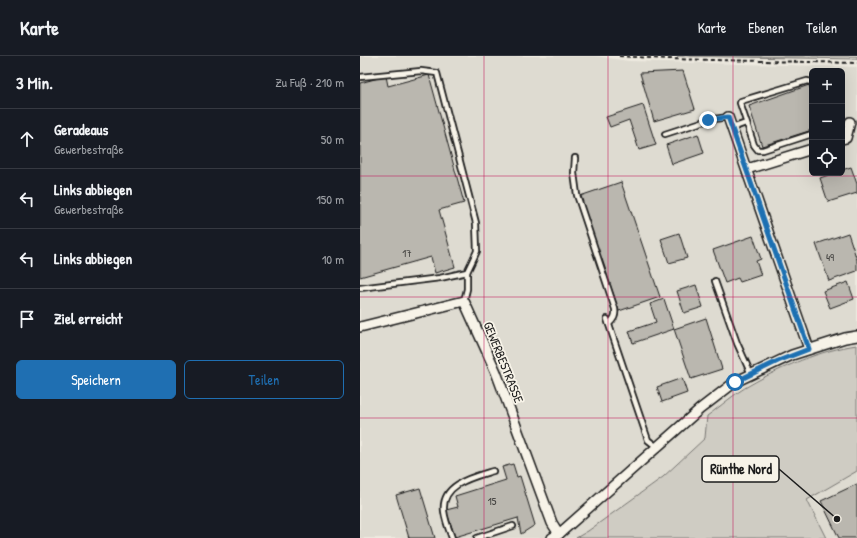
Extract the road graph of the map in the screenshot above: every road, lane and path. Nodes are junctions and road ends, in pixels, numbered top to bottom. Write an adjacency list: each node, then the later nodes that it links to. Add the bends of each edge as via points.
1 (619, 56): 2 (path)
2 (857, 63)
3 (360, 77): 15 (lane, via 415,72 437,73 476,223 477,251)
4 (809, 81): 7 (lane, via 741,101)
5 (728, 117): 8 (street); 9 (lane, via 708,120)
6 (850, 122): 11 (street)
7 (746, 123): 8 (lane); 10 (lane, via 758,150)
8 (732, 128): 14 (street)
9 (665, 134)
10 (809, 135)
11 (845, 138)
12 (809, 150): 14 (street)
13 (575, 158): 23 (lane, via 577,195 615,309 613,320 608,322 648,440)
14 (747, 169): 21 (street)
15 (467, 272): 17 (lane); 18 (lane)
16 (715, 281): 22 (lane)
17 (360, 288)
18 (464, 300): 19 (street); 26 (street, GEWERBESTRASSE, via 496,372)
19 (360, 327)
20 (857, 336): 21 (street, GEWERBESTRASSE)
21 (809, 349): 22 (street, GEWERBESTRASSE)
22 (751, 374): 23 (street, GEWERBESTRASSE, via 722,391)
23 (657, 447): 26 (street, GEWERBESTRASSE)
24 (493, 471): 27 (lane, via 463,481 448,492 444,512)
25 (513, 526): 28 (lane)
26 (555, 536)
27 (452, 538)
28 (477, 538)

